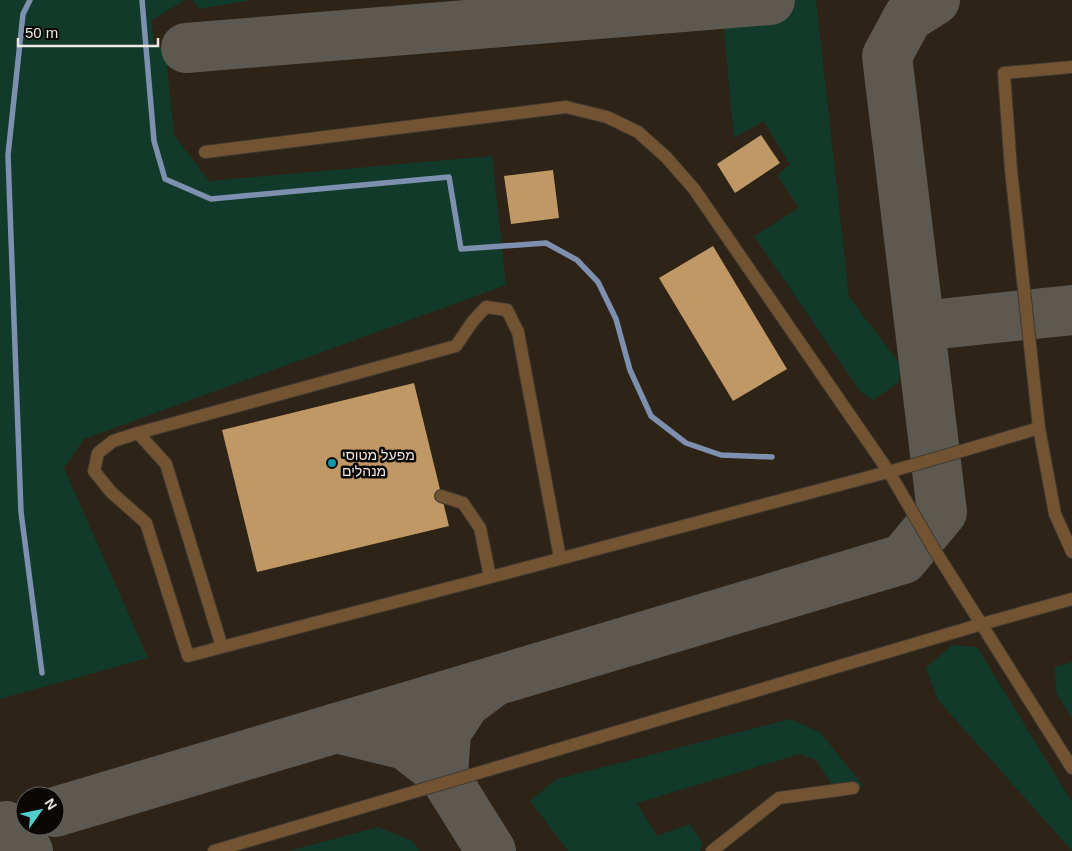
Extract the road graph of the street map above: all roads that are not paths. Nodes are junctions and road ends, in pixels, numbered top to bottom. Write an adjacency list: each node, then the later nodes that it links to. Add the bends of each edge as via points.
1 (1072, 67): 3 (lane, via 1004,73 1011,170)
2 (205, 152): 5 (lane, via 566,107 607,117 638,132 694,189)
3 (1039, 428): 5 (lane); 7 (lane, via 1055,514)
4 (138, 433): 8 (lane, via 456,346 486,307 506,310 518,332); 12 (lane, via 166,464); 12 (lane, via 112,441 98,453 94,471 111,492 146,523 188,656)
5 (890, 472): 8 (lane); 11 (lane)
6 (441, 496): 9 (lane, via 463,503 480,528)
7 (1072, 552)
8 (560, 558): 9 (lane)
9 (490, 577): 12 (lane)
10 (1072, 599): 11 (lane)
11 (982, 624): 13 (lane); 15 (lane)
12 (222, 647)
13 (1072, 768)
14 (853, 788): 16 (lane, via 779,798)
15 (214, 851)
16 (712, 851)

